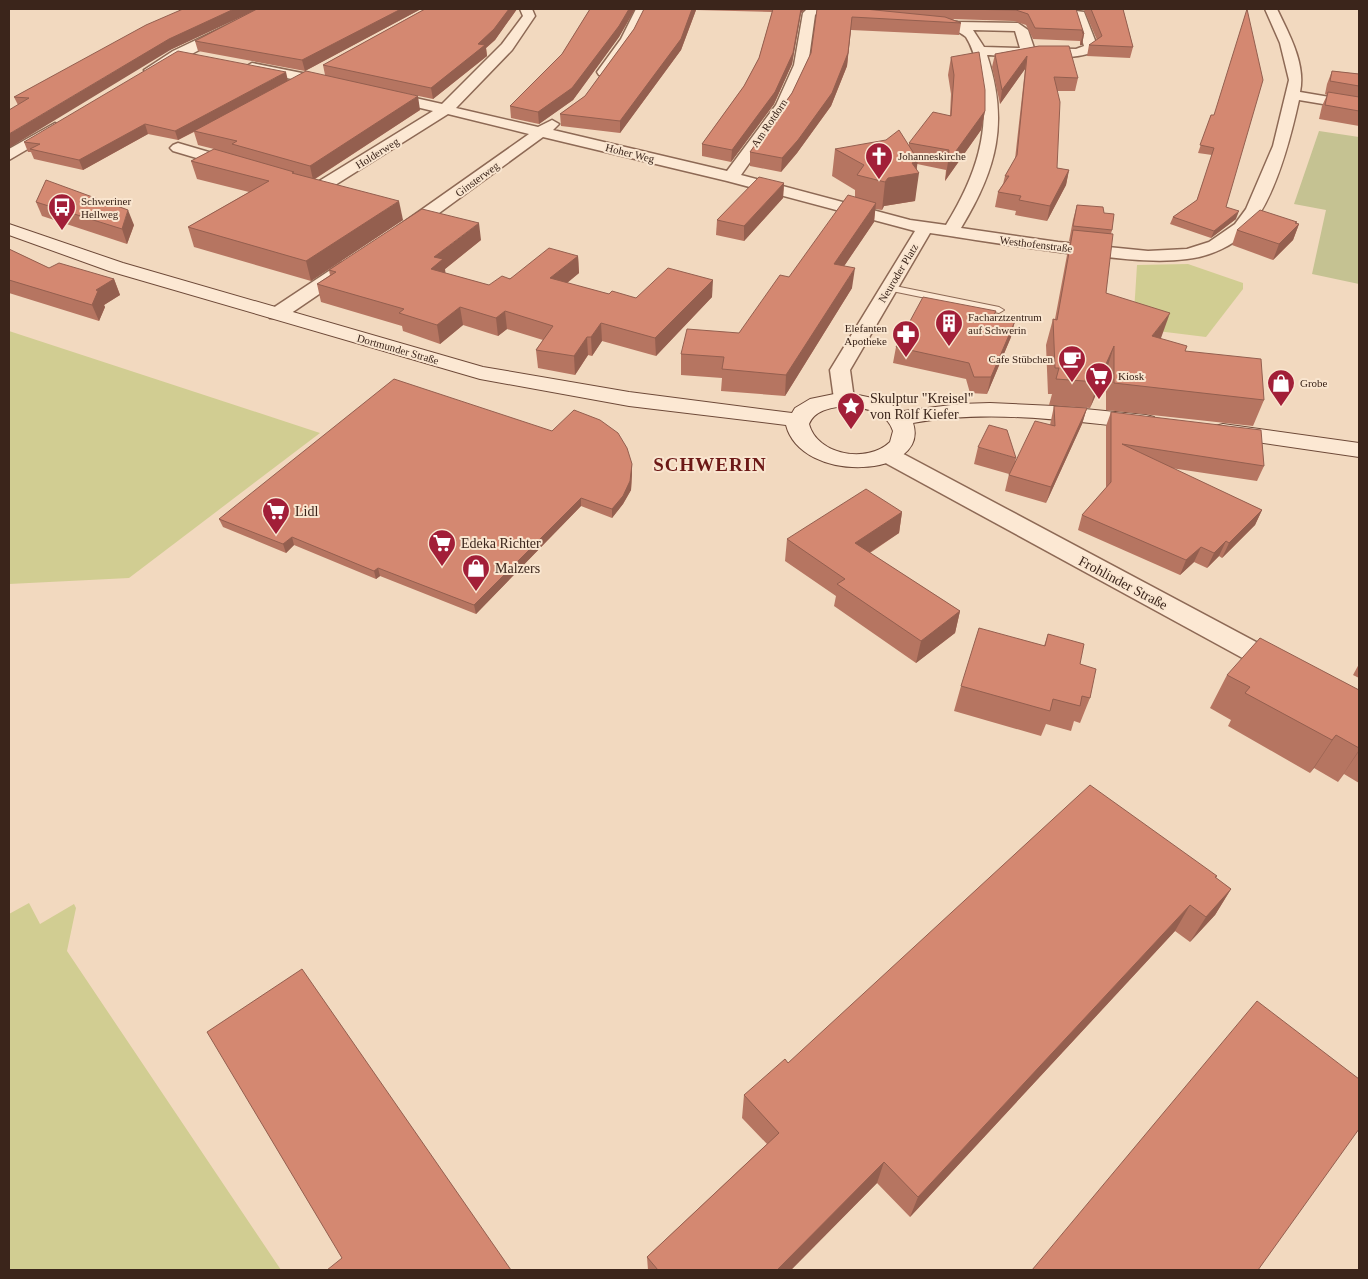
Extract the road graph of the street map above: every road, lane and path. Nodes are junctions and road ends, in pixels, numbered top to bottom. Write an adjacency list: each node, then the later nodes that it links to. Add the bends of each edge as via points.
1 (270, 9): 11 (street)
2 (526, 9): 23 (street, Holderweg, via 529,16 507,47)
3 (642, 9): 17 (street, via 627,38)
4 (1271, 9): 21 (street, Westhofenstraße, via 1287,44 1296,80)
5 (821, 10): 30 (street, Am Rotdorn, via 809,13 801,64 783,105)
6 (1060, 13): 10 (street, via 1080,15 1091,48 1078,53)
7 (906, 19): 8 (street)
8 (954, 26): 9 (street, via 969,32); 10 (street, via 1018,27 1022,30)
9 (980, 51): 10 (street); 34 (street, via 991,84 994,110 986,161 970,202)
10 (1028, 52)
11 (178, 54): 12 (street); 16 (street)
12 (206, 59)
13 (234, 64): 15 (street)
14 (326, 68): 15 (street)
15 (308, 78): 18 (street); 19 (street)
16 (136, 79)
17 (594, 84)
18 (343, 86)
19 (291, 87)
20 (369, 92): 23 (street, Hoher Weg)
21 (1292, 95): 22 (street); 34 (street, Westhofenstraße, via 1281,146 1254,209 1241,228 1215,246 1188,254 1148,256)
22 (1359, 106)
23 (446, 110): 26 (street, Hoher Weg); 31 (street, Holderweg, via 318,189)
24 (564, 115): 26 (street, Ginsterweg)
25 (69, 119): 28 (street)
26 (543, 131): 30 (street, Hoher Weg); 35 (street, Ginsterweg)
27 (196, 138): 29 (street, via 178,148)
28 (9, 155)
29 (253, 170)
30 (730, 177): 32 (street, Hoher Weg)
31 (281, 178)
32 (925, 228): 34 (street, Hoher Weg); 37 (street, Neuroder Platz)
33 (9, 229): 39 (main road, Dortmunder Straße, via 116,267)
34 (950, 232)
35 (390, 239)
36 (360, 259): 39 (street)
37 (890, 288): 38 (lane); 40 (street, Neuroder Platz, via 840,370)
38 (999, 310)
39 (277, 314): 42 (main road, Dortmunder Straße, via 480,373 629,399)
40 (844, 399): 41 (main road, via 876,404); 42 (main road, via 815,404)
41 (899, 419): 43 (main road, via 962,410 1055,413); 46 (main road, via 904,432 903,441)
42 (798, 420): 46 (main road, via 803,443 827,457 850,462)
43 (1168, 424)
44 (1206, 428): 45 (main road)
45 (1359, 450)
46 (888, 455): 47 (street, Frohlinder Straße)
47 (1299, 677)

